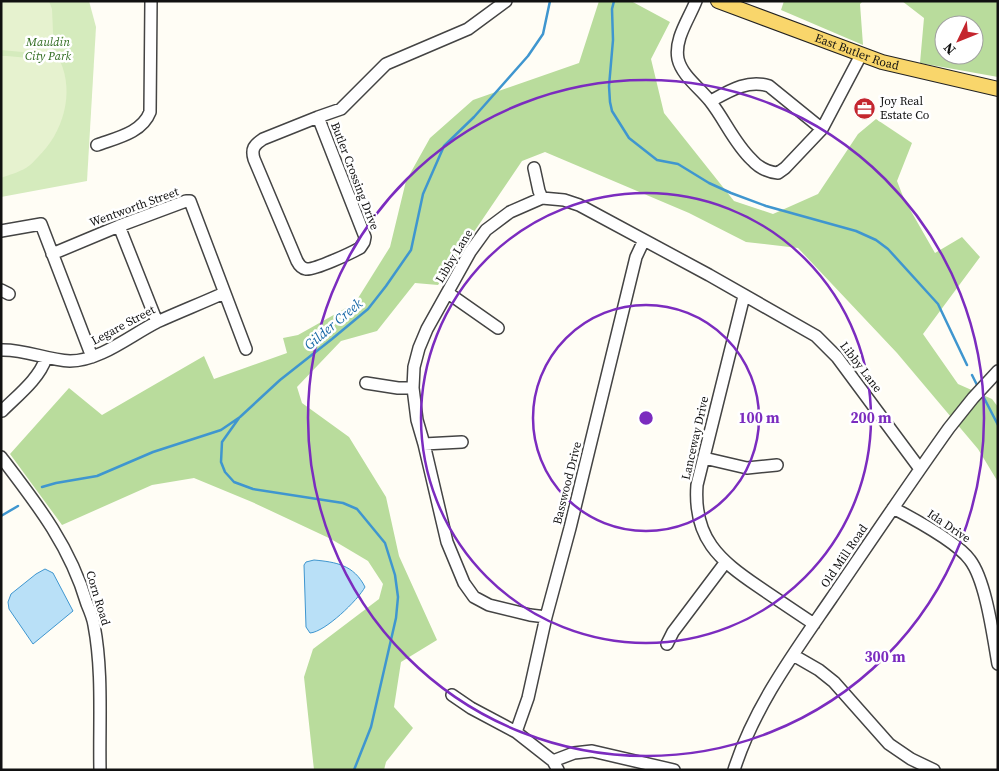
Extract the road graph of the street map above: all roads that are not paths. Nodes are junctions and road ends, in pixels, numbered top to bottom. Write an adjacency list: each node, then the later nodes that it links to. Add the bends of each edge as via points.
1 (151, 1): 10 (street, via 148,118 131,132)
2 (506, 1): 8 (street, Butler Crossing Drive, via 468,29 386,64 341,109)
3 (696, 1): 7 (street, via 678,42 678,60 688,77)
4 (718, 1): 5 (main road, East Butler Road)
5 (860, 55): 6 (main road, East Butler Road); 9 (street)
6 (998, 89)
7 (711, 101): 9 (street, via 731,90 762,83); 9 (street, via 752,160 771,173 778,174 785,168)
8 (318, 117): 8 (street, Butler Crossing Drive, via 365,237 360,248 307,269 297,261 252,150 263,139)
9 (822, 129)
10 (97, 146)
11 (534, 168): 12 (street)
12 (542, 198): 15 (street, Libby Lane, via 579,205); 18 (street, Libby Lane, via 510,212 486,230)
13 (119, 226): 16 (street, Wentworth Street); 17 (street, Wentworth Street, via 190,201); 20 (street)
14 (1, 231): 16 (street, via 41,224)
15 (644, 240): 19 (street, Libby Lane); 38 (street, Basswood Drive, via 636,257)
16 (52, 254): 24 (street)
17 (224, 293): 20 (street, Legare Street); 22 (street)
18 (448, 293): 21 (street); 28 (street, Libby Lane, via 419,348)
19 (744, 296): 33 (street, Lanceway Drive); 35 (street, Libby Lane, via 808,331 825,344)
20 (157, 322): 24 (street, Legare Street)
21 (498, 328)
22 (246, 348)
23 (1, 350): 25 (street, Legare Street)
24 (92, 357): 25 (street, Legare Street, via 70,361)
25 (46, 358): 29 (street, via 37,376)
26 (998, 371): 35 (street, Old Mill Road, via 954,422)
27 (366, 383): 28 (street)
28 (413, 388): 31 (street, Libby Lane)
29 (2, 411)
30 (462, 442): 31 (street)
31 (424, 444): 38 (street, Libby Lane, via 447,542 456,568 470,592 489,605)
32 (1, 457): 46 (street, Corn Road, via 63,543 83,589 94,626 98,661)
33 (704, 458): 34 (street, via 747,468); 37 (street, Lanceway Drive, via 697,485 698,510 709,542)
34 (777, 465)
35 (920, 469): 36 (street, Old Mill Road)
36 (893, 508): 39 (street, Old Mill Road); 42 (street, Ida Drive, via 956,546 970,559 982,588)
37 (725, 563): 39 (street, Lanceway Drive); 40 (street)
38 (546, 617): 44 (street, Basswood Drive, via 528,698)
39 (814, 624): 41 (street, Old Mill Road)
40 (666, 644)
41 (793, 655): 48 (street, Old Mill Road, via 752,724); 49 (street, via 834,682 889,744)
42 (998, 664)
43 (452, 695): 44 (street)
44 (516, 732): 45 (street)
45 (555, 766): 47 (street, via 574,753 592,751)
46 (100, 770)
47 (674, 770)
48 (734, 770)
49 (934, 770)

